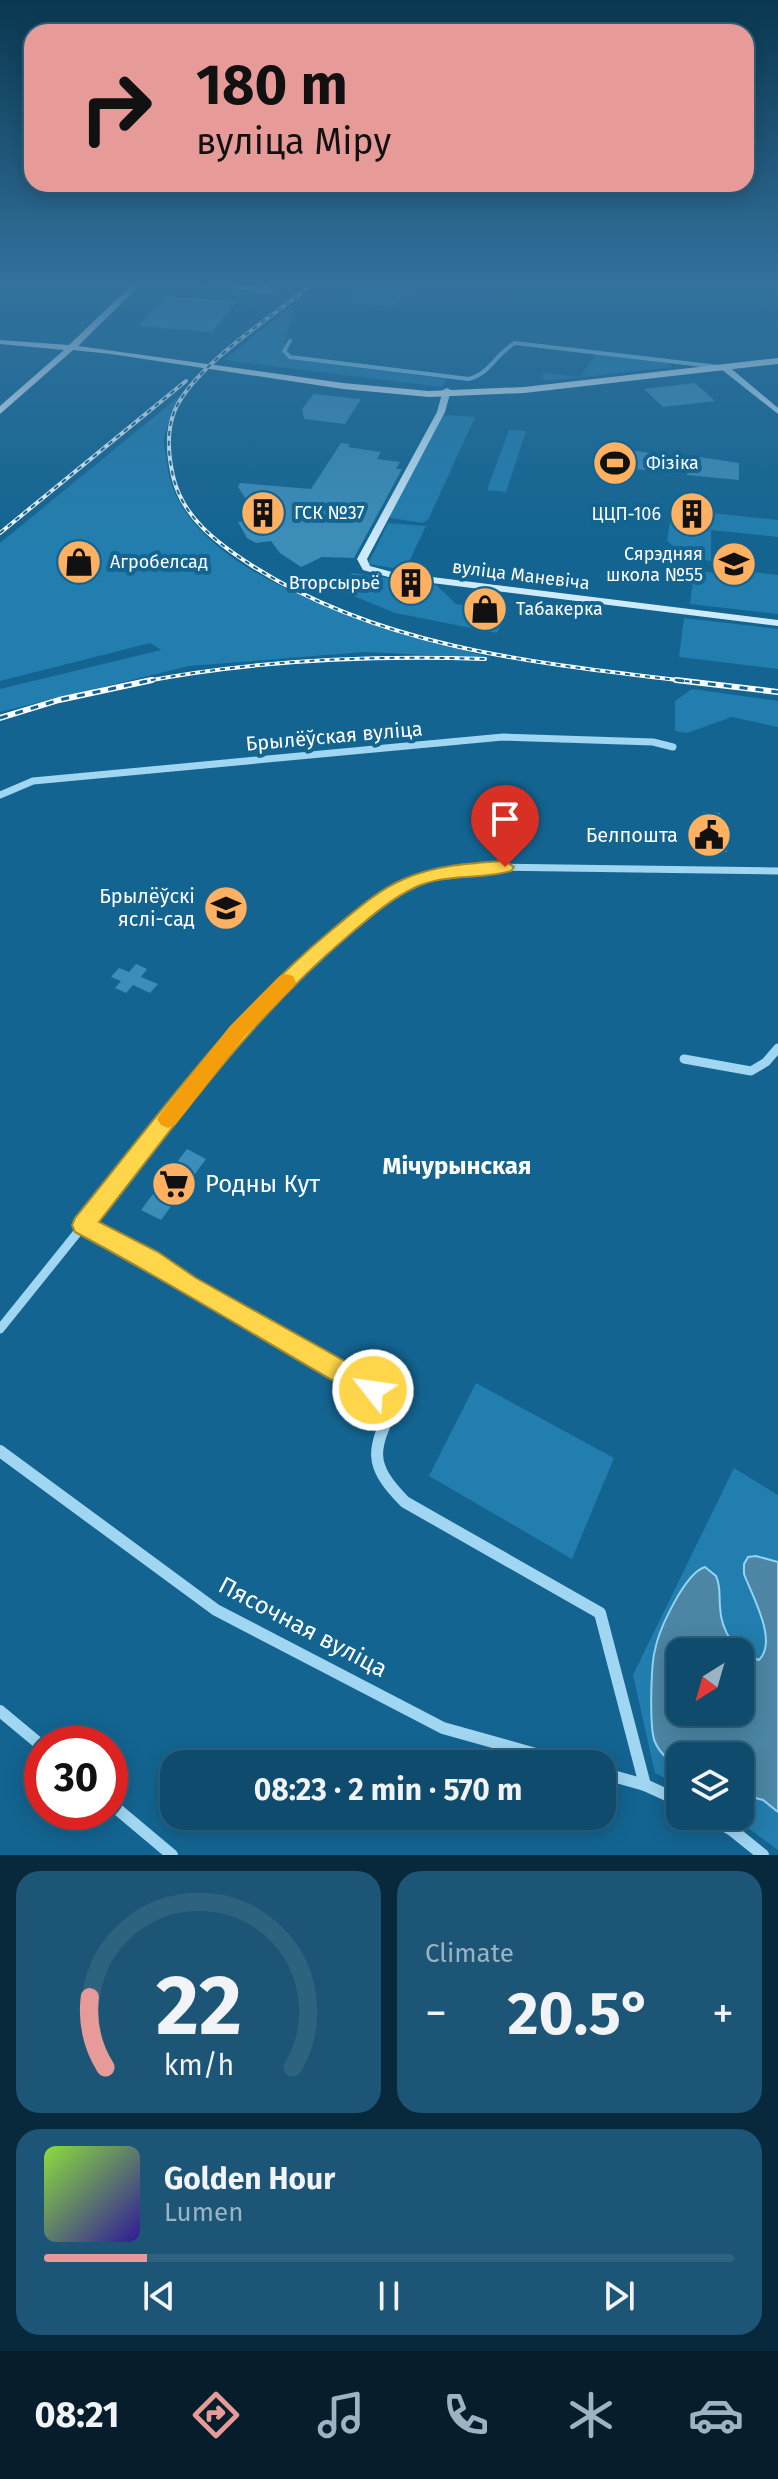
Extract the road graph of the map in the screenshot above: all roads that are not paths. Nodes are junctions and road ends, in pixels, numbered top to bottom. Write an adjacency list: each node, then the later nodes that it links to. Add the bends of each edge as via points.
1 (42, 371): 11 (main road)
2 (251, 371): 10 (main road, via 374,390)
3 (399, 371): 9 (street)
4 (488, 371): 9 (street, via 469,379)
5 (669, 371): 8 (street)
6 (693, 371): 8 (main road)
7 (728, 371): 12 (street)
8 (663, 374): 10 (main road)
9 (451, 377): 10 (street)
10 (447, 392): 13 (street, вуліца Маневіча, via 362,564 392,575)
11 (0, 411)
12 (778, 412)
13 (778, 623)
14 (673, 747): 15 (street, Брылёўская вуліца, via 503,737 33,781)
15 (0, 795)
16 (778, 871): 19 (street, via 490,867 436,874 396,890 318,951 258,1008)
17 (778, 1048): 18 (street, via 751,1071)
18 (684, 1059)
19 (83, 1225): 20 (street); 26 (street, via 395,1402 373,1451 395,1492 600,1613)
20 (0, 1329)
21 (0, 1451): 24 (street, Пясочная вуліца, via 216,1610 443,1728)
22 (0, 1711): 23 (street)
23 (24, 1731)
24 (521, 1750)
25 (616, 1777): 26 (street)
26 (645, 1785): 27 (street)
27 (666, 1795)
28 (128, 1818): 30 (street)
29 (732, 1830): 31 (street)
30 (172, 1855)
31 (763, 1855)

